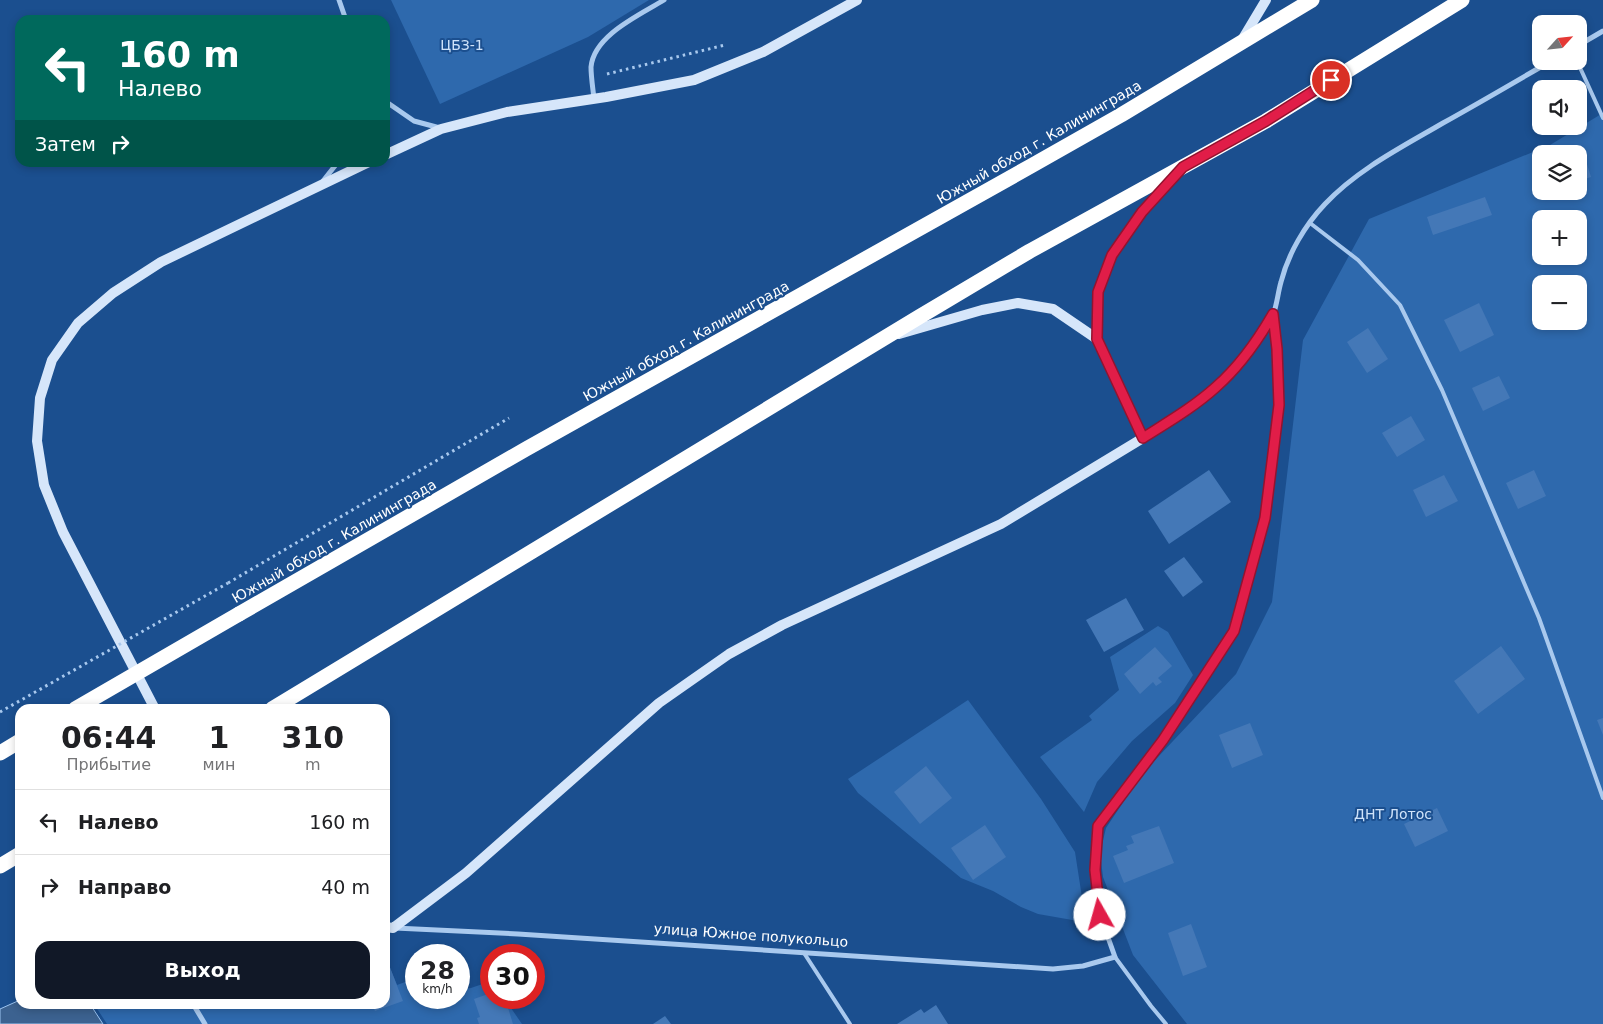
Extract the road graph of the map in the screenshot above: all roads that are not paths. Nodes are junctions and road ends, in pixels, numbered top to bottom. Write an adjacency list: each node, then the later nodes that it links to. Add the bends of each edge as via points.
1 (339, 0): 7 (street)
2 (664, 0): 13 (street, via 614,31 599,46 591,66)
3 (857, 0): 13 (street, via 763,52 694,80)
4 (1266, 0): 10 (street)
5 (1312, 0): 10 (highway, Южный обход г. Калининграда)
6 (1462, 0): 20 (highway, via 1266,121)
7 (344, 15)
8 (1603, 31): 9 (street)
9 (1588, 40)
10 (1239, 44): 27 (highway, Южный обход г. Калининграда, bridge, via 1032,166 526,449)
11 (1535, 70): 22 (street, via 1360,172 1325,204)
12 (1581, 70): 15 (lane)
13 (594, 99): 16 (street, via 507,112)
14 (390, 104): 16 (street, via 414,121)
15 (1603, 118)
16 (440, 129): 17 (street)
17 (390, 153)
18 (334, 167): 21 (street)
19 (359, 167): 21 (street)
20 (1183, 167): 24 (highway, via 1030,251); 25 (street, via 1142,212 1112,255 1098,292)
21 (318, 187): 28 (street, via 161,262 113,293 78,323 52,360 40,398 37,441 44,485 63,532)
22 (1310, 223): 23 (street, via 1295,246 1281,280); 32 (lane, via 1358,260 1394,299 1417,339 1539,618)
23 (1273, 314): 26 (street, via 1237,366 1216,387); 38 (street, via 1279,405 1269,490 1265,518 1234,631 1163,740 1098,826 1095,870 1100,915)
24 (885, 337): 25 (street, via 1018,303 1053,309); 29 (highway)
25 (1097, 339): 26 (street)
26 (1143, 438): 35 (street, via 1001,524 782,625 730,654 659,703 466,873)
27 (85, 704)
28 (152, 704)
29 (280, 704)
30 (15, 744): 31 (highway)
31 (0, 752)
32 (1603, 798)
33 (15, 857): 34 (highway)
34 (0, 866)
35 (390, 926)
36 (390, 927): 37 (street, улица Южное полукольцо)
37 (804, 953): 38 (street, улица Южное полукольцо, via 1053,969 1083,966); 41 (lane)
38 (1115, 957): 42 (lane)
39 (196, 1009): 40 (street)
40 (205, 1024)
41 (850, 1024)
42 (1166, 1024)

